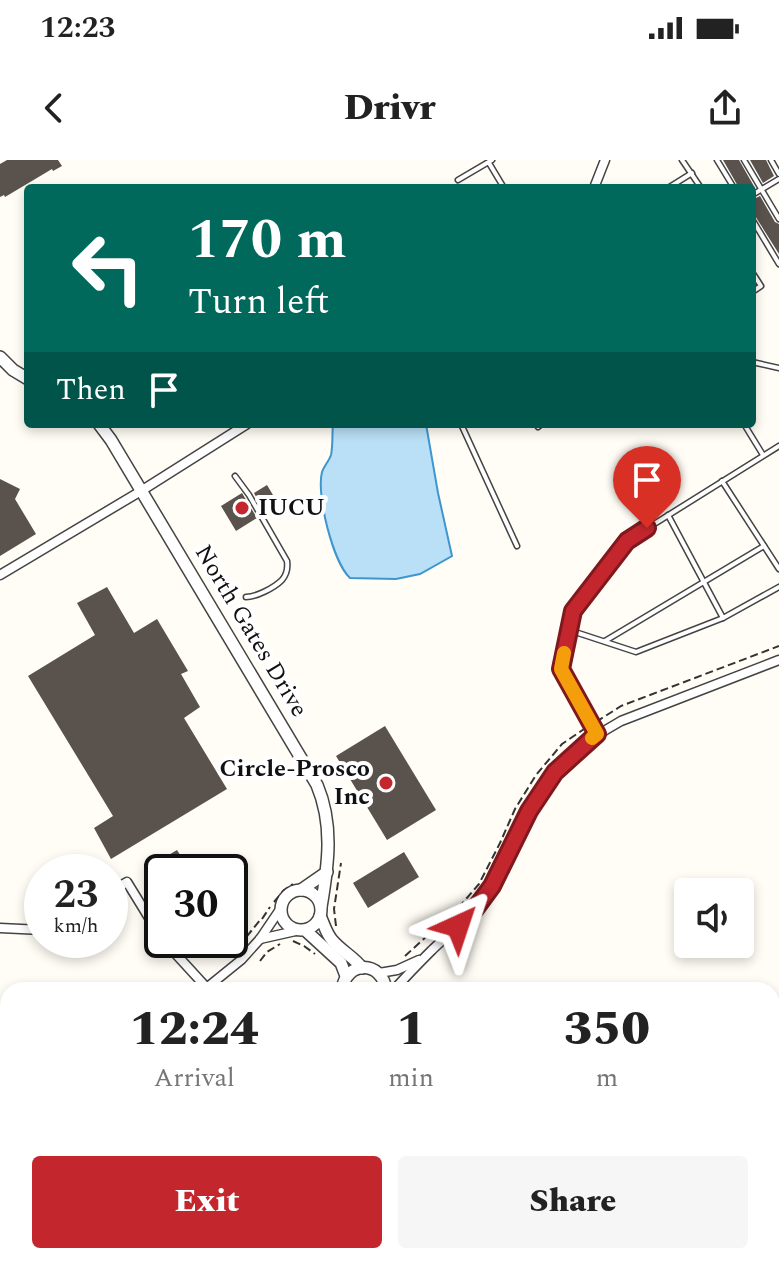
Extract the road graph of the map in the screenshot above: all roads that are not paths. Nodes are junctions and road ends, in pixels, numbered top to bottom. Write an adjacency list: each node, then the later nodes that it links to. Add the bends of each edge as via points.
1 (605, 160): 11 (street)
2 (682, 160): 7 (lane)
3 (717, 160): 14 (lane)
4 (744, 160): 15 (lane)
5 (771, 160): 8 (lane)
6 (490, 161): 9 (lane); 10 (lane)
7 (692, 173): 12 (lane); 13 (lane)
8 (779, 176): 15 (lane)
9 (458, 180)
10 (502, 184)
11 (596, 184)
12 (674, 184)
13 (699, 184)
14 (732, 184)
15 (761, 189): 16 (lane); 17 (lane)
16 (756, 192)
17 (779, 219)
18 (756, 226): 19 (lane)
19 (779, 264)
20 (0, 357): 23 (street)
21 (756, 363): 22 (lane)
22 (779, 368)
23 (24, 377)
24 (102, 428): 32 (street, North Gates Drive)
25 (241, 428): 32 (street)
26 (463, 428): 34 (lane)
27 (746, 428): 29 (lane)
28 (779, 446): 29 (lane)
29 (763, 455): 31 (lane)
30 (235, 476): 40 (lane, via 288,570 283,579)
31 (722, 481): 33 (lane); 35 (lane)
32 (141, 491): 37 (street); 46 (street, North Gates Drive, via 317,785 328,827)
33 (668, 515): 38 (lane); 42 (lane, via 627,541 573,611)
34 (517, 546)
35 (764, 546): 36 (lane); 38 (lane)
36 (779, 569)
37 (0, 575)
38 (704, 582): 41 (lane); 43 (lane)
39 (779, 587): 41 (lane)
40 (246, 597)
41 (723, 618): 43 (lane, via 636,652)
42 (569, 630): 43 (lane); 45 (lane, via 561,669)
43 (605, 641)
44 (779, 660): 45 (street)
45 (597, 734): 57 (street, via 555,772 475,909)
46 (327, 872): 48 (street); 51 (street, North Gates Drive)
47 (128, 884): 50 (street)
48 (298, 887): 49 (street); 51 (street, via 316,897)
49 (281, 908): 54 (street, via 288,926); 55 (street)
50 (144, 910)
51 (321, 911): 54 (street, via 315,925); 58 (street, via 328,935)
52 (0, 928): 53 (street)
53 (24, 929)
54 (303, 930): 55 (street); 60 (street, via 341,963)
55 (260, 939): 62 (street)
56 (178, 958): 61 (street)
57 (423, 958): 59 (street); 65 (street)
58 (362, 968): 59 (street); 60 (street)
59 (379, 973): 64 (street)
60 (346, 976): 63 (street)
61 (199, 982)
62 (214, 982)
63 (344, 982)
64 (385, 982)
65 (401, 982)

